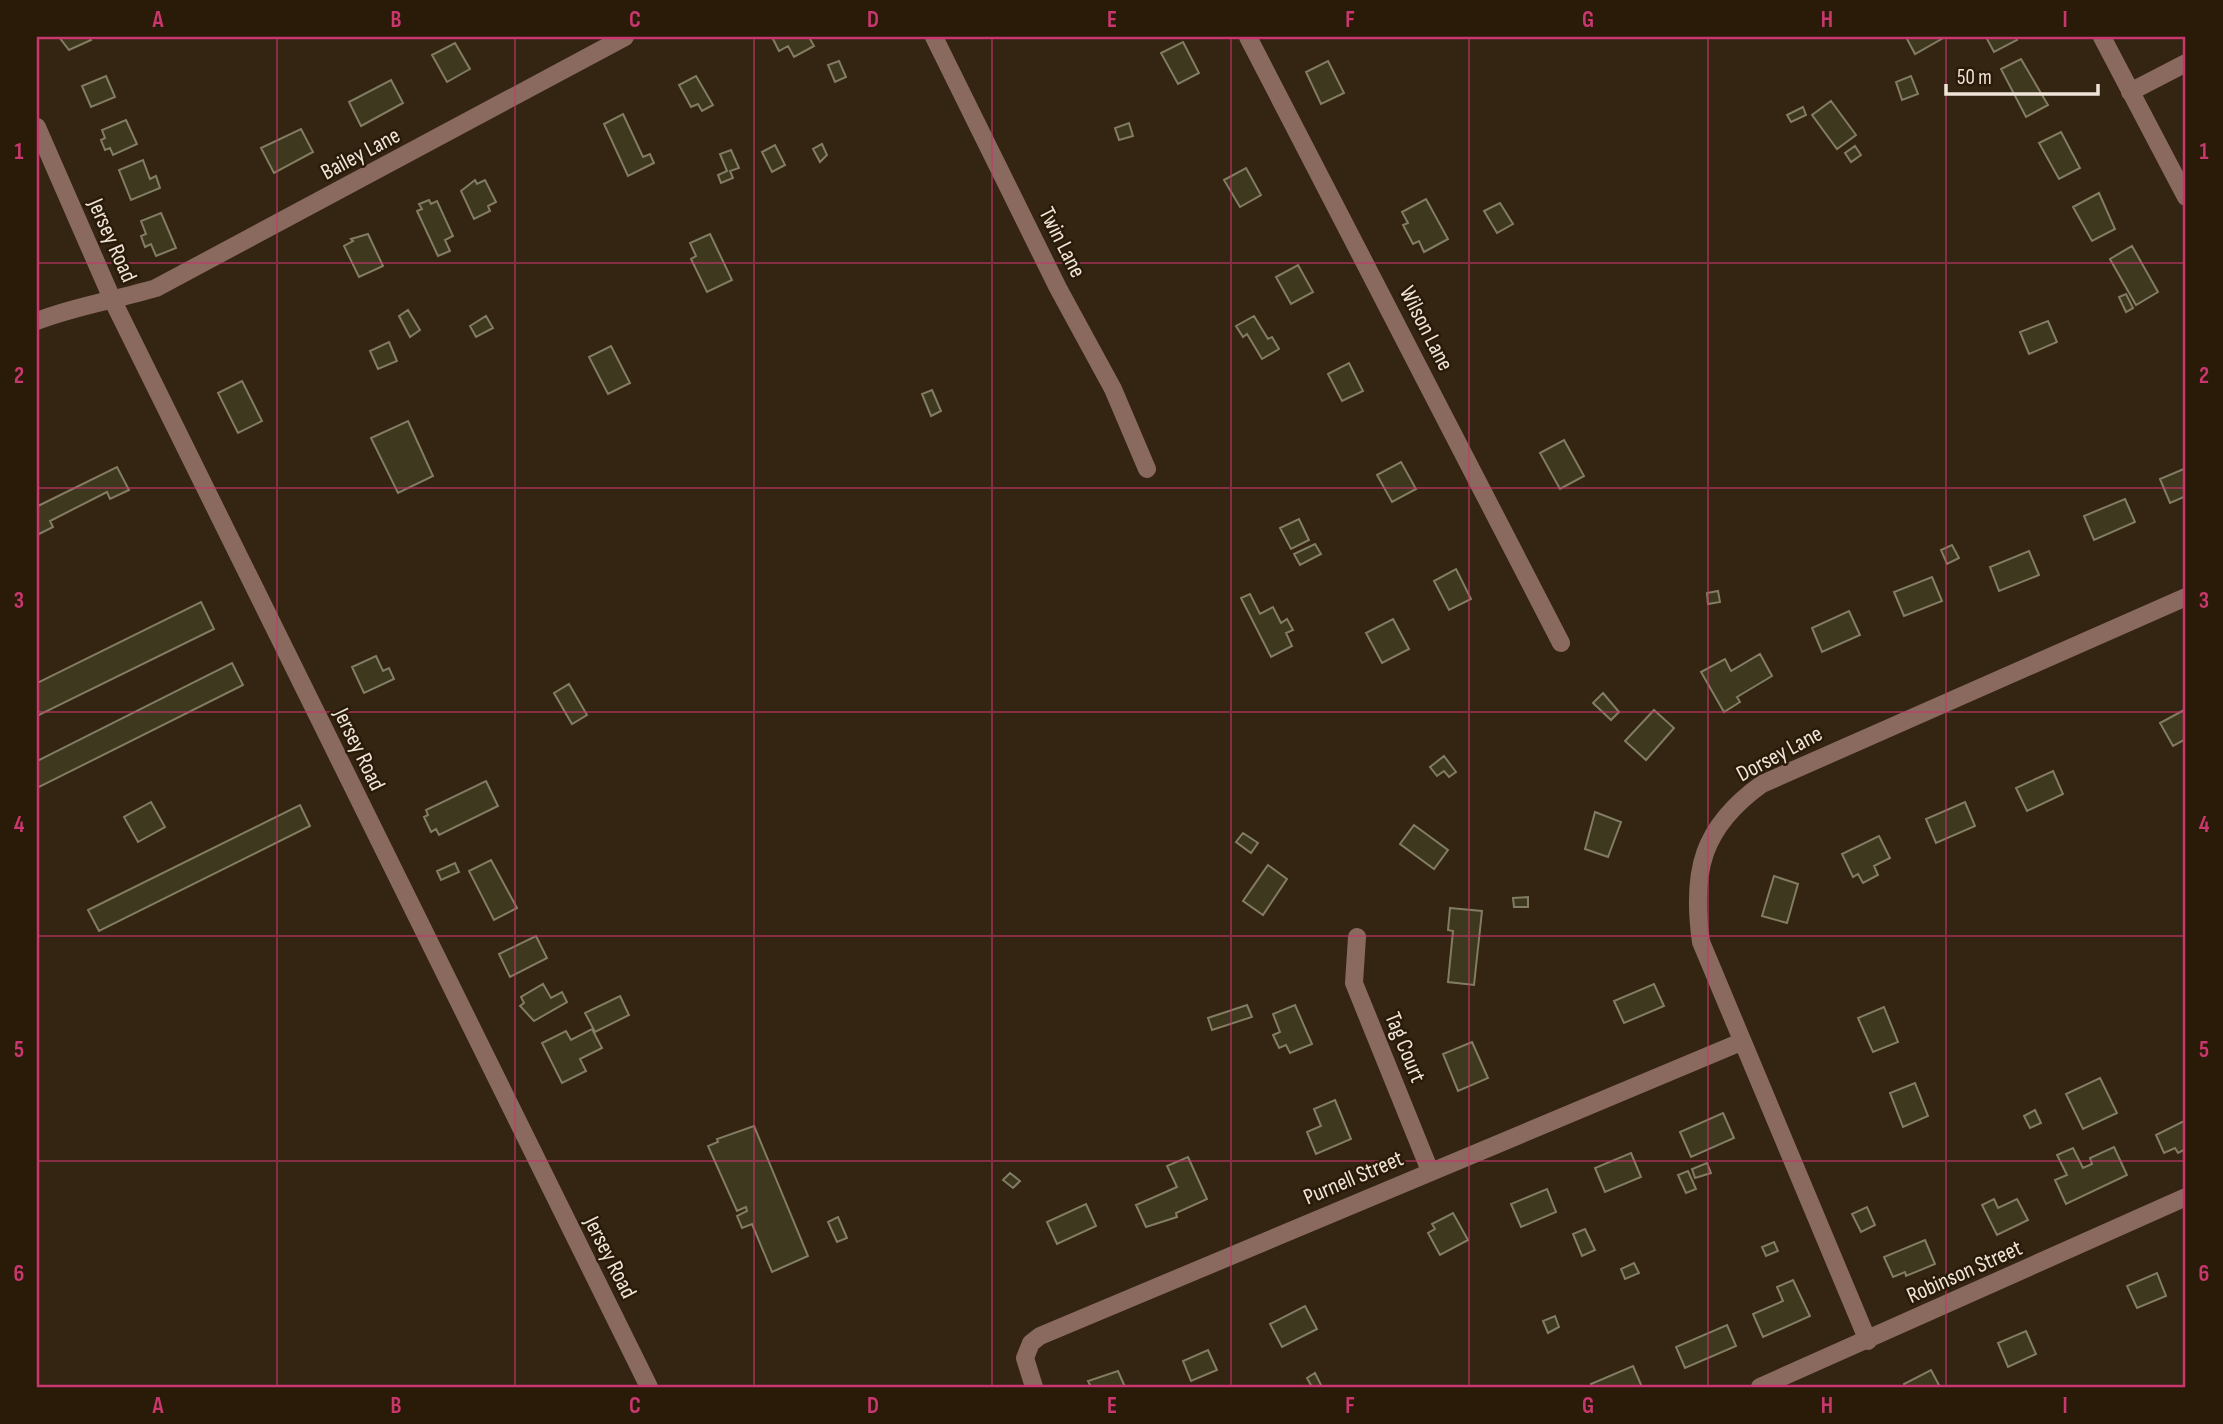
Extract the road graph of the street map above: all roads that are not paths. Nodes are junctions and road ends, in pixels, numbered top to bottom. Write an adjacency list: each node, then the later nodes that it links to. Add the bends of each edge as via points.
1 (625, 37): 9 (street, Bailey Lane, via 156,288)
2 (934, 37): 11 (street, Twin Lane, via 1058,288 1108,378)
3 (1248, 37): 13 (street, Wilson Lane)
4 (2102, 37): 6 (street)
5 (2186, 63): 6 (street)
6 (2130, 92): 8 (street)
7 (37, 127): 9 (street, Jersey Road)
8 (2186, 197)
9 (113, 301): 10 (street, Bailey Lane); 19 (street, Jersey Road)
10 (37, 321)
11 (1147, 469)
12 (2186, 597): 15 (street, Dorsey Lane, via 1783,774 1743,798 1710,839 1696,888 1701,942)
13 (1562, 643)
14 (1357, 937): 16 (street, Tag Court, via 1354,983)
15 (1741, 1042): 16 (street, Purnell Street); 18 (street, Dorsey Lane)
16 (1430, 1171): 20 (street, Purnell Street, via 1040,1336 1025,1358)
17 (2186, 1197): 18 (street, Robinson Street)
18 (1868, 1341): 21 (street, Robinson Street)
19 (649, 1387)
20 (1034, 1387)
21 (1760, 1387)

